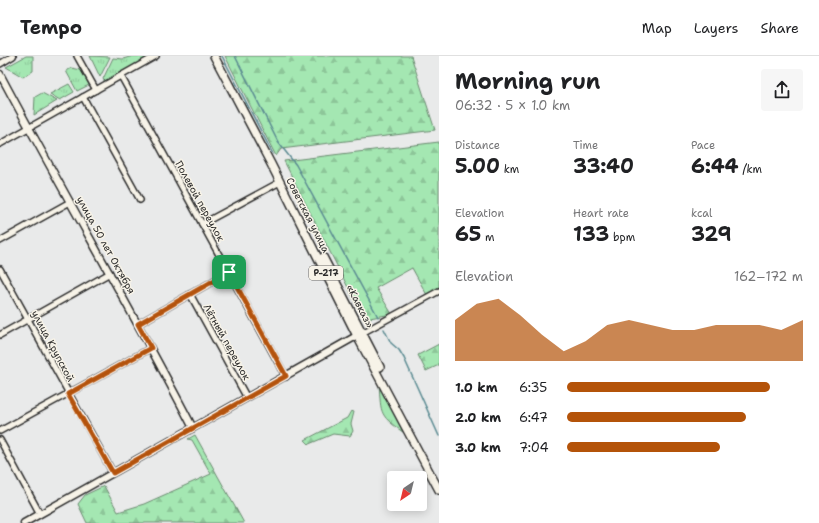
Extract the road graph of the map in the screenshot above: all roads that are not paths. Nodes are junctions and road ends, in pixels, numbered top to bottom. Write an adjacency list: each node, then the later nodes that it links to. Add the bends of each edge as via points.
1 (13, 56): 5 (street)
2 (77, 56): 8 (street)
3 (156, 56): 7 (street)
4 (215, 56): 12 (highway, Советская улица / Р-217); 24 (highway, «Кавказ» / Р-217)
5 (0, 64)
6 (0, 74): 10 (main road, улица 50 лет Октября)
7 (121, 76): 8 (street); 15 (street, Полевой переулок)
8 (96, 90): 9 (street)
9 (83, 97): 10 (street); 13 (street)
10 (28, 128): 11 (street); 14 (main road, улица 50 лет Октября)
11 (0, 144)
12 (280, 182): 15 (street); 24 (highway, Советская улица / Р-217)
13 (140, 200)
14 (70, 202): 16 (street); 19 (main road, улица 50 лет Октября)
15 (202, 224): 18 (street, Полевой переулок)
16 (0, 241)
17 (0, 269): 22 (street, улица Крупской)
18 (229, 272): 21 (street); 27 (street, Полевой переулок)
19 (110, 273): 22 (street); 23 (main road, улица 50 лет Октября)
20 (439, 291): 24 (street)
21 (190, 294): 23 (street); 29 (street, Лётный переулок)
22 (28, 319): 25 (street); 28 (street, улица Крупской)
23 (138, 324): 26 (main road, улица 50 лет Октября)
24 (360, 334): 27 (main road); 34 (highway, «Кавказ» / Р-217); 35 (highway, Советская улица / Р-217)
25 (0, 335)
26 (151, 348): 28 (street); 30 (main road, улица 50 лет Октября)
27 (286, 376): 29 (main road)
28 (68, 394): 31 (street); 33 (street, улица Крупской)
29 (247, 398): 30 (main road)
30 (193, 428): 33 (main road)
31 (0, 431)
32 (0, 440): 36 (street)
33 (113, 473): 36 (main road)
34 (439, 481)
35 (439, 490)
36 (40, 514): 37 (main road)
37 (24, 523)

